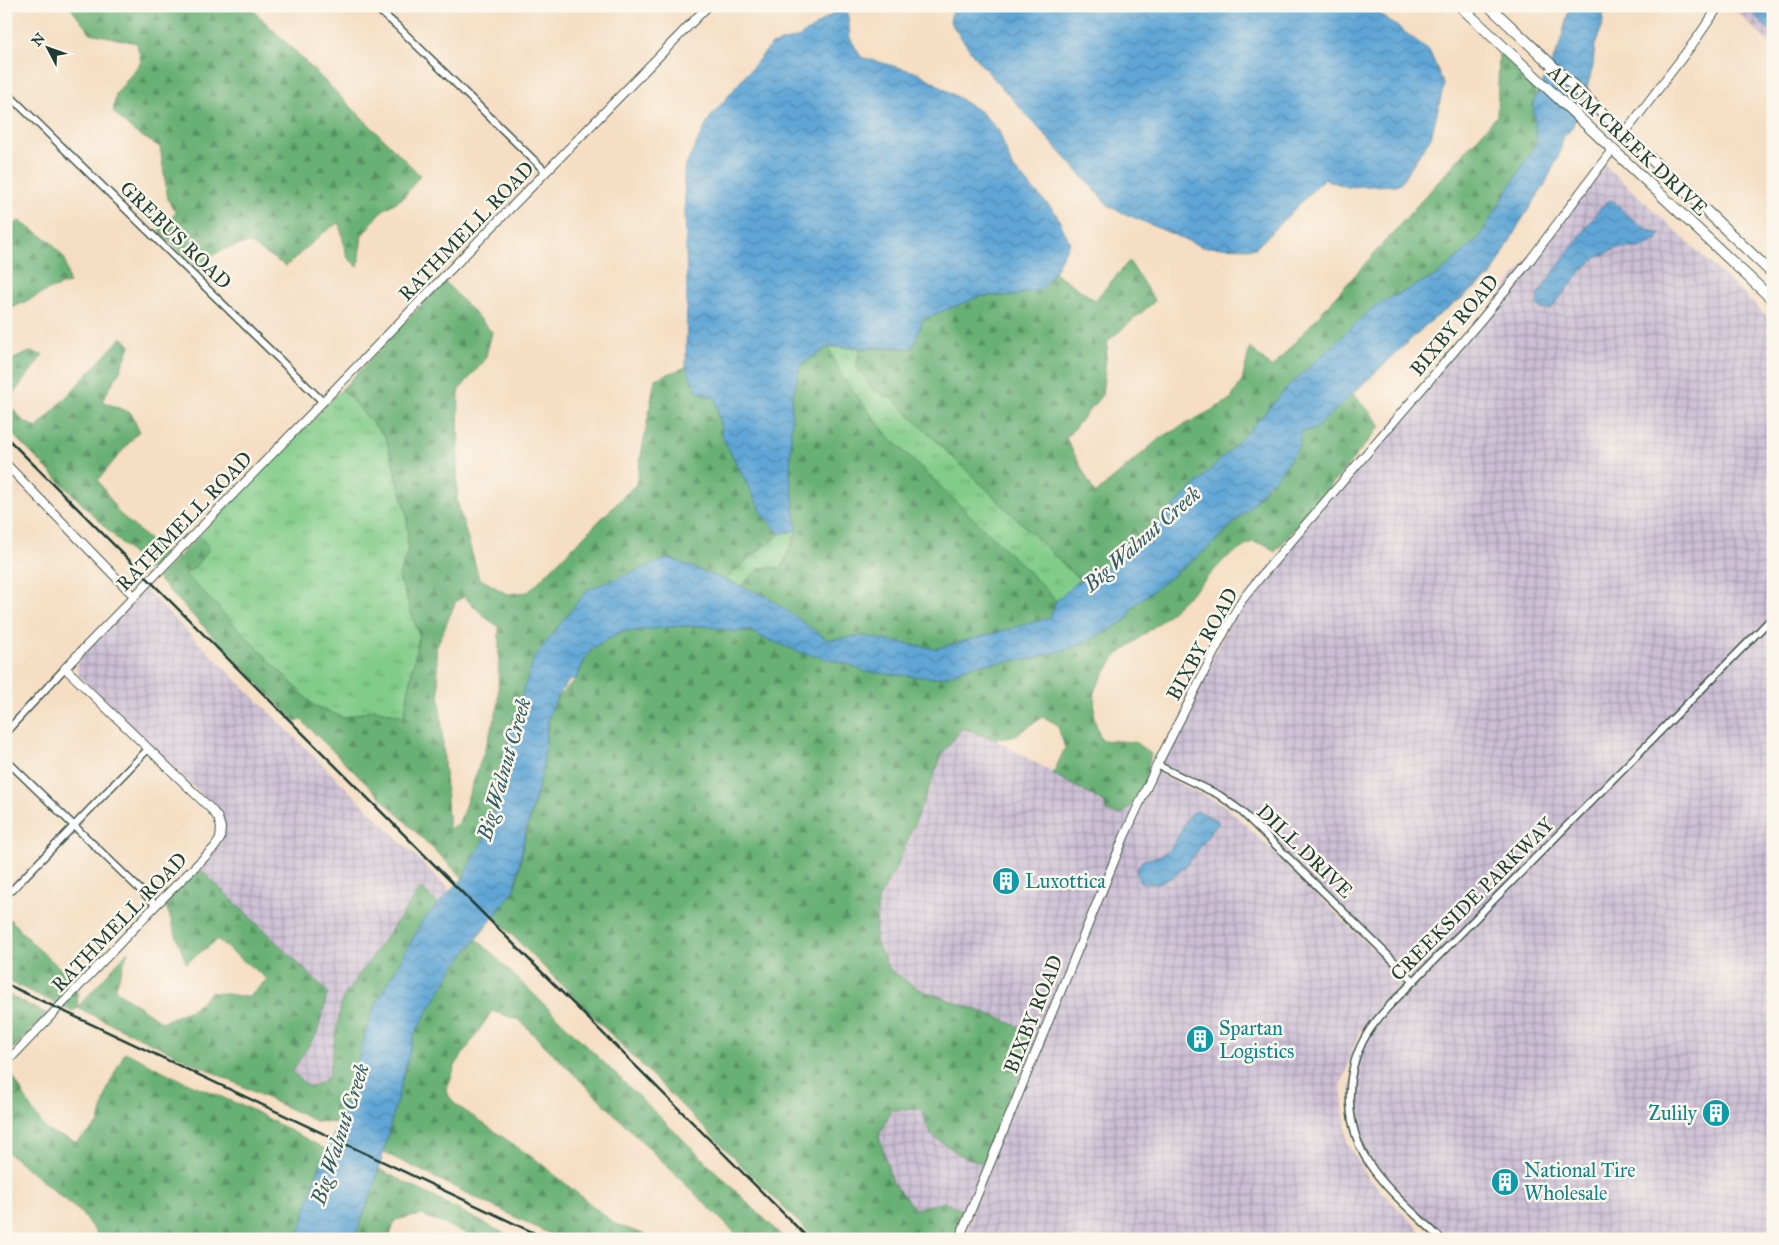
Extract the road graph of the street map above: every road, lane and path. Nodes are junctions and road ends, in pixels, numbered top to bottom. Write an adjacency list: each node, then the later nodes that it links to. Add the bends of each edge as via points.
1 (374, 6): 9 (street)
2 (708, 6): 9 (street, RATHMELL ROAD)
3 (1460, 6): 8 (main road, ALUM CREEK DRIVE)
4 (1489, 6): 7 (main road, ALUM CREEK DRIVE)
5 (1719, 6): 7 (street)
6 (6, 92): 12 (street, GREBUS ROAD)
7 (1624, 134): 10 (main road, ALUM CREEK DRIVE)
8 (1612, 150): 11 (main road, ALUM CREEK DRIVE); 20 (street, BIXBY ROAD, via 1481,320 1242,600)
9 (546, 172): 12 (street, RATHMELL ROAD)
10 (1773, 274)
11 (1773, 300)
12 (323, 402): 14 (street, RATHMELL ROAD)
13 (6, 464): 14 (street)
14 (134, 596): 16 (street, RATHMELL ROAD)
15 (1773, 617): 24 (street, CREEKSIDE PARKWAY)
16 (65, 668): 17 (street); 18 (street, RATHMELL ROAD)
17 (6, 732)
18 (148, 749): 21 (street); 23 (street, RATHMELL ROAD, via 212,810 222,828 214,848)
19 (6, 760): 21 (street)
20 (1157, 765): 24 (street, DILL DRIVE, via 1218,795 1241,811); 26 (street, BIXBY ROAD, via 1124,837)
21 (74, 826): 22 (street); 23 (street)
22 (11, 891)
23 (156, 905): 25 (street, RATHMELL ROAD)
24 (1414, 981): 27 (street, CREEKSIDE PARKWAY, via 1379,1017 1362,1042 1352,1073 1350,1105 1362,1154 1384,1183)
25 (6, 1063)
26 (959, 1239)
27 (1441, 1239)

